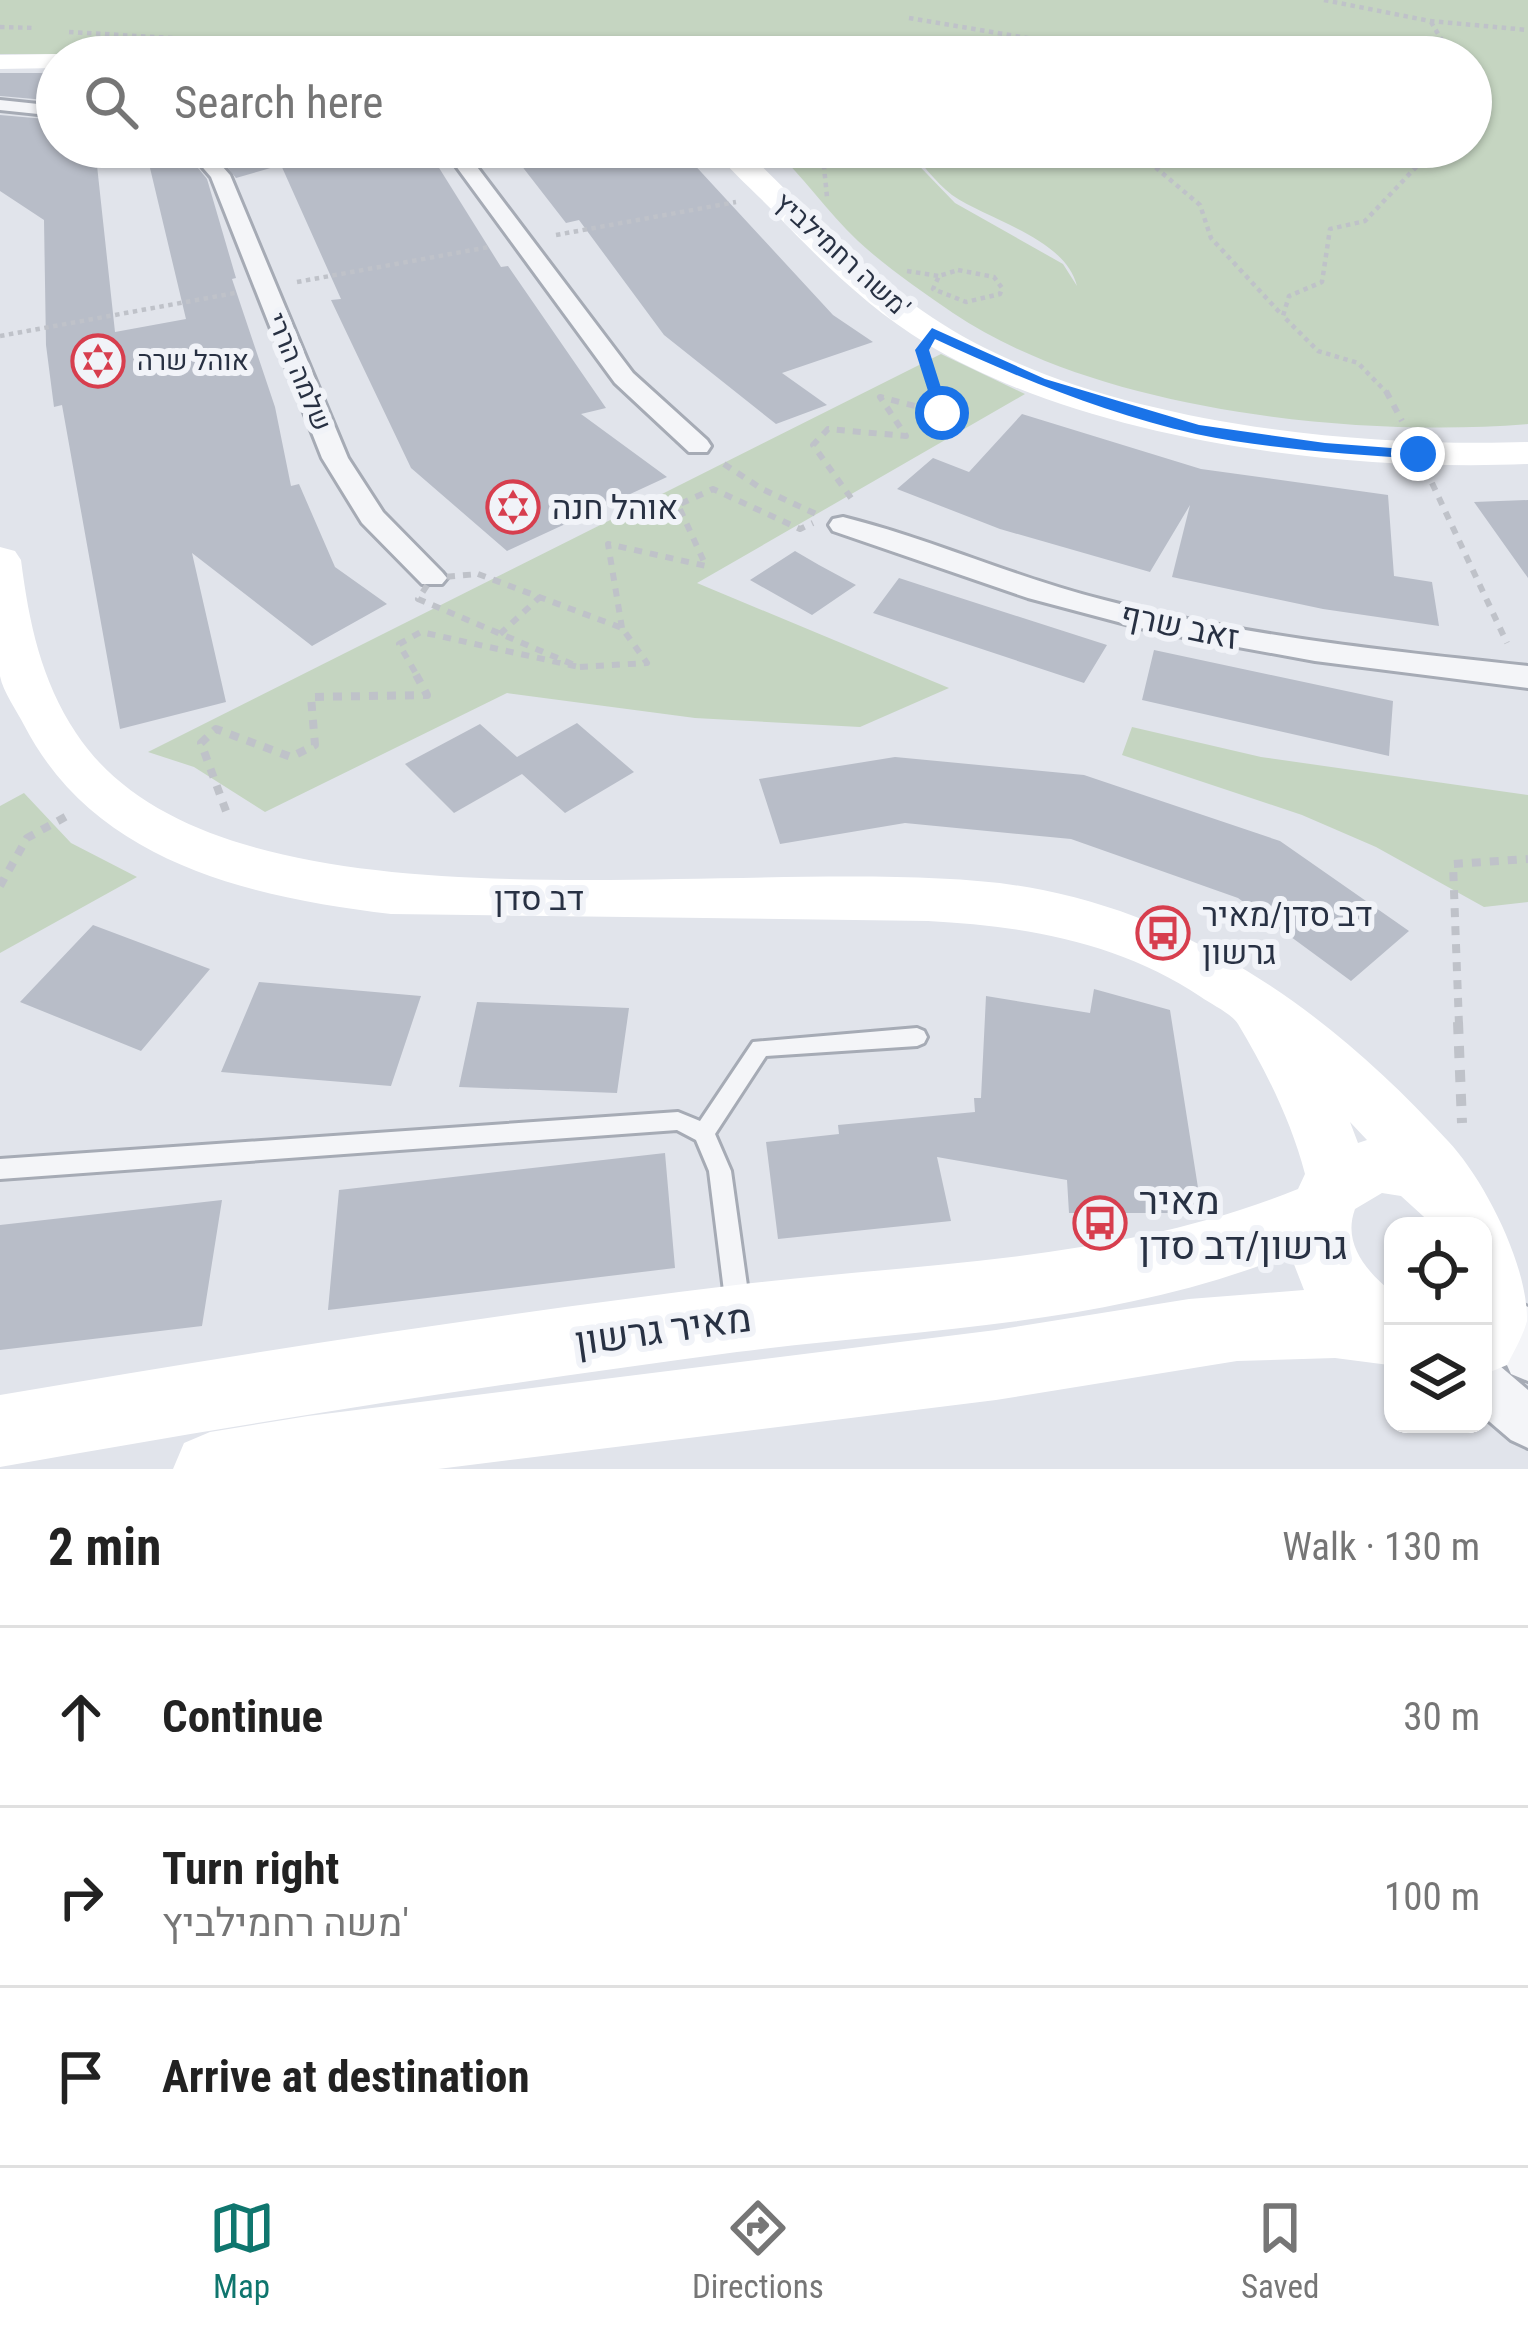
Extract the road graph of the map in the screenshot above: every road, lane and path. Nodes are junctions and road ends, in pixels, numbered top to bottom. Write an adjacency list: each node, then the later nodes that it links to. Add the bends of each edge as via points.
1 (1324, 0): 3 (path)
2 (909, 18): 9 (path)
3 (1430, 21): 7 (path); 10 (path)
4 (0, 27): 5 (path)
5 (37, 28)
6 (55, 29): 8 (path)
7 (1528, 30)
8 (88, 36)
9 (1016, 36)
10 (1439, 36)
11 (36, 61): 12 (street)
12 (0, 62)
13 (0, 105): 14 (street)
14 (36, 109)
15 (214, 168): 24 (street, שלמה הררי)
16 (467, 168): 21 (street)
17 (748, 168): 20 (street, משה רחמילביץ')
18 (1156, 168): 25 (path, via 1201,205 1211,238)
19 (1415, 168): 25 (path, via 1365,221 1330,229 1322,281 1288,296)
20 (776, 195): 21 (path); 26 (street, משה רחמילביץ')
21 (519, 242): 24 (path); 28 (street, via 624,378)
22 (893, 268): 23 (path)
23 (938, 276): 23 (path, via 933,289 957,302 991,299 1002,288 982,272)
24 (264, 288): 27 (path); 33 (street, שלמה הררי, via 353,491)
25 (1283, 316): 30 (path, via 1318,351 1358,363 1390,396)
26 (932, 332): 30 (street, משה רחמילביץ', via 1040,382 1198,429); 31 (path, via 922,350 942,413 880,398 906,436 828,429 813,445 852,497)
27 (0, 336)
28 (698, 446): 31 (path, via 762,489)
29 (1528, 453): 30 (street, משה רחמילביץ')
30 (1418, 454): 38 (path)
31 (833, 522): 35 (path, via 800,529 712,489 678,506 706,566 608,544); 38 (street, זאב שרף, via 1031,589 1171,625)
32 (0, 560): 39 (street, דב סדן, via 22,676 44,721)
33 (432, 578): 34 (path, via 478,574); 36 (path, via 418,599)
34 (540, 597): 35 (path); 36 (path)
35 (622, 628): 37 (path, via 647,663)
36 (500, 634): 37 (path)
37 (579, 667): 40 (path, via 421,632 399,644 427,695 311,697 315,745 291,757 217,729 201,743 226,812)
38 (1526, 677)
39 (104, 796): 40 (street, דב סדן); 42 (path, via 27,838)
40 (184, 846): 43 (street, דב סדן, via 240,871 391,894 897,900 1042,911 1198,964)
41 (1528, 859): 47 (path, via 1453,864)
42 (0, 886)
43 (1242, 993): 47 (street, דב סדן); 48 (street, דב סדן, via 1325,1128)
44 (917, 1037): 45 (lane, via 760,1048)
45 (704, 1132): 46 (lane, via 678,1121); 49 (lane, via 720,1171)
46 (0, 1169)
47 (1478, 1195): 48 (street, מאיר גרשון, via 1394,1165 1372,1166); 50 (street, דב סדן, via 1512,1246)
48 (1329, 1196): 49 (street, מאיר גרשון, via 1241,1244 1180,1261 992,1293); 51 (street, דב סדן, via 1318,1233 1324,1259 1358,1309)
49 (740, 1318): 55 (street, מאיר גרשון)
50 (1514, 1321)
51 (1384, 1328)
52 (1384, 1330): 56 (street, via 1329,1320 1210,1328 1011,1363)
53 (1492, 1391): 54 (street)
54 (1528, 1423)
55 (0, 1430)
56 (210, 1469)

